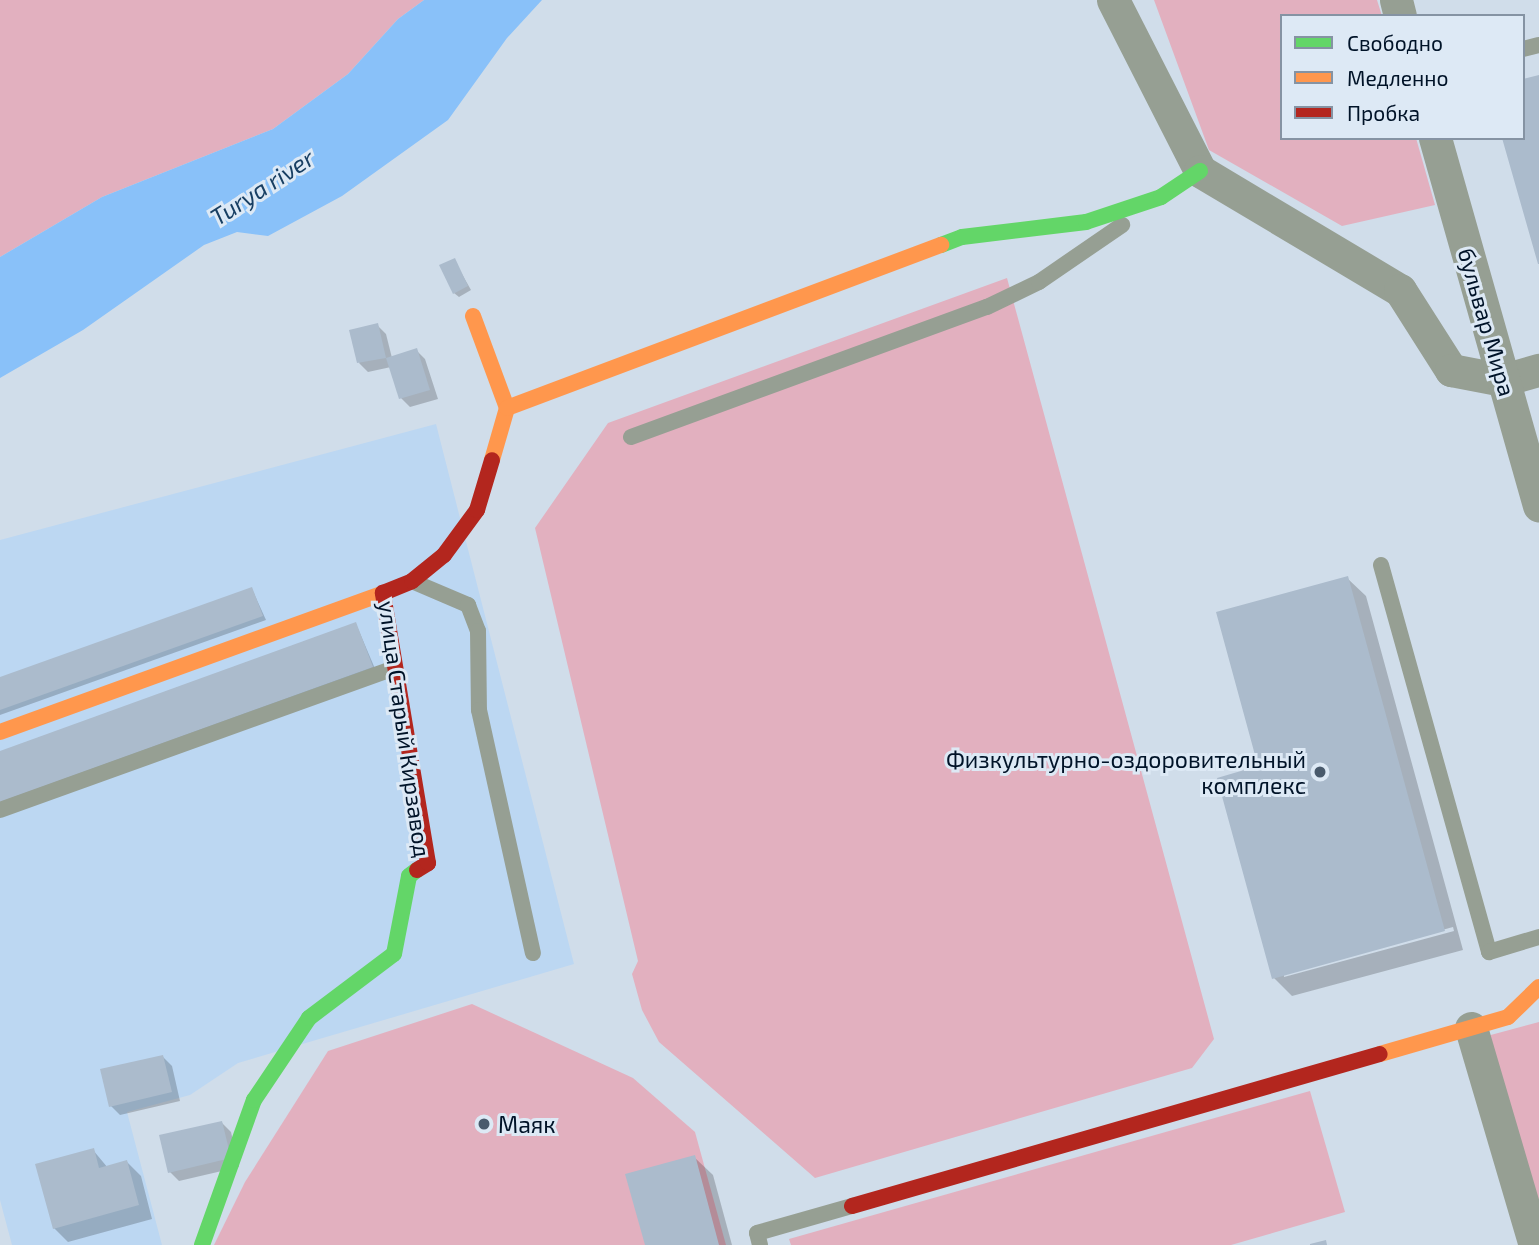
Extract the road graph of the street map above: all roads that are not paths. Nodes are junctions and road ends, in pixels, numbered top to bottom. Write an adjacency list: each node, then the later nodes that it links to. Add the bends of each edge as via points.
1 (1113, 0): 3 (street)
2 (1436, 140): 7 (street, бульвар Мира)
3 (1199, 171): 4 (street); 7 (street, via 1400,290 1451,370)
4 (1161, 197): 8 (street, via 1086,222 962,237); 9 (lane, via 1039,282 987,307)
5 (473, 316): 8 (street)
6 (1539, 370): 7 (street)
7 (1503, 380): 10 (street, бульвар Мира)
8 (508, 408): 12 (street, улица Старый Кирзавод, via 477,510 444,555)
9 (631, 437)
10 (1539, 506)
11 (1381, 565): 17 (lane, via 1489,952)
12 (412, 581): 13 (street, улица Старый Кирзавод); 18 (lane, via 468,605 478,631 479,710)
13 (383, 593): 14 (street, улица Старый Кирзавод); 15 (street)
14 (395, 668): 16 (lane); 22 (street, улица Старый Кирзавод, via 428,863 409,876 394,954 309,1018 254,1100)
15 (0, 732)
16 (0, 810)
17 (1539, 937)
18 (533, 953)
19 (1539, 987): 20 (street, via 1508,1017)
20 (1471, 1028): 21 (street); 24 (street)
21 (852, 1206): 23 (lane, via 757,1233)
22 (202, 1245)
23 (760, 1245)
24 (1535, 1245)

